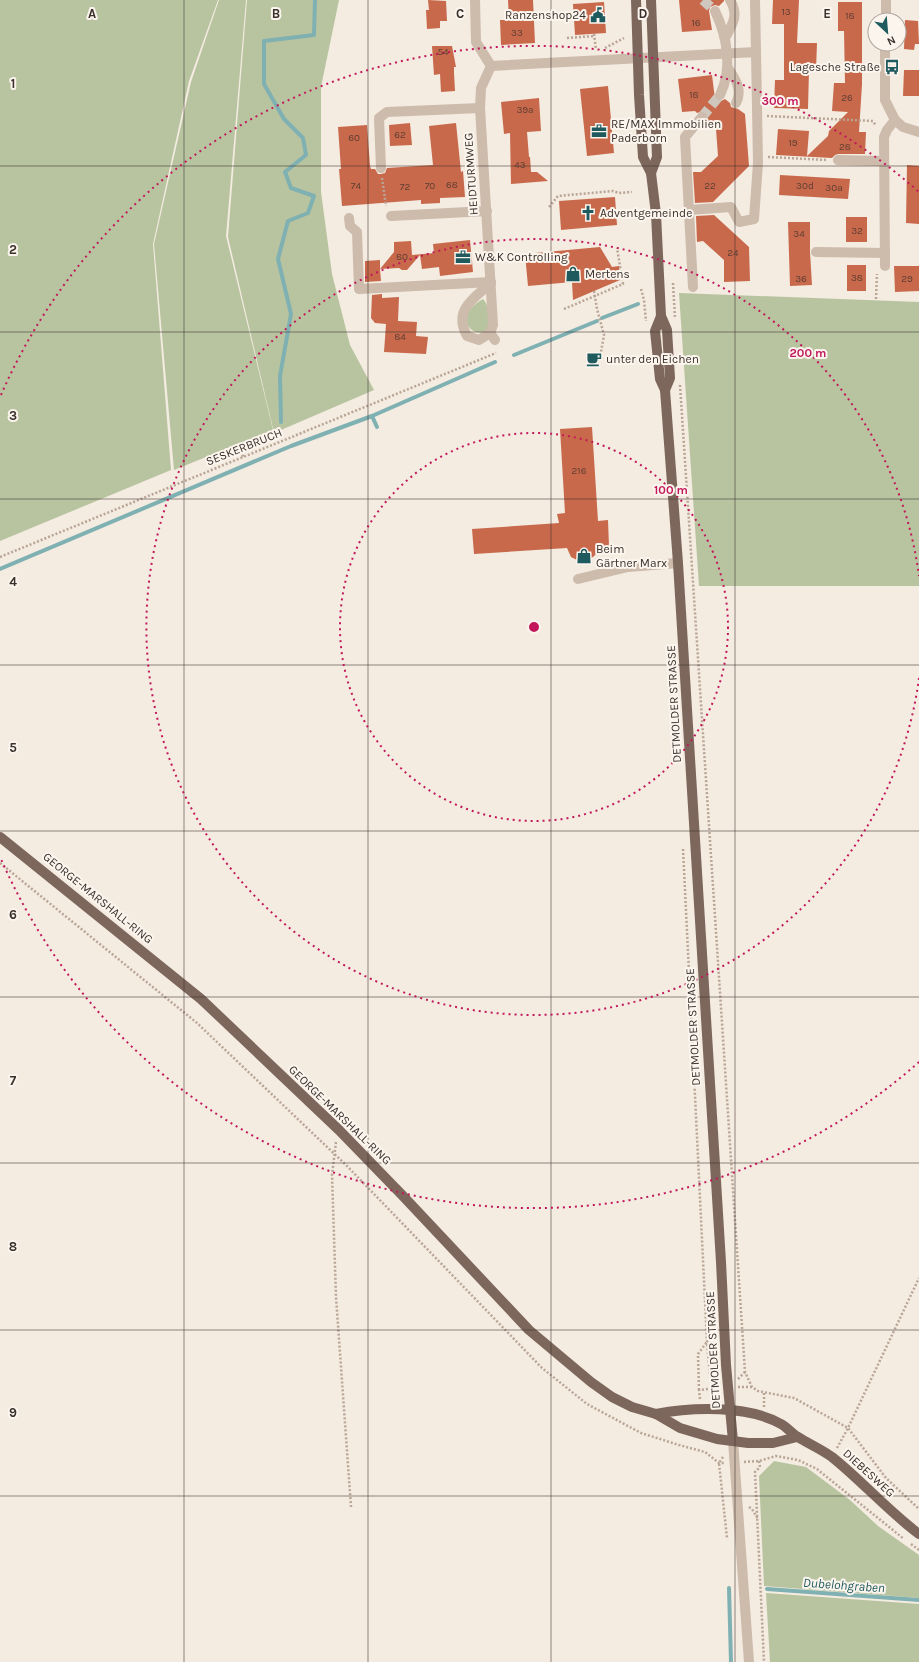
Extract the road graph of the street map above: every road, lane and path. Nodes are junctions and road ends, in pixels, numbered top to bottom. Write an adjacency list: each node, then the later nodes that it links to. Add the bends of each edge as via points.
1 (475, 0): 17 (street, via 476,42)
2 (636, 0): 16 (main road, DETMOLDER STRASSE)
3 (651, 0): 15 (main road, DETMOLDER STRASSE)
4 (730, 0): 10 (street, via 735,22)
5 (755, 0): 12 (street)
6 (886, 0): 8 (street)
7 (715, 10): 10 (street)
8 (886, 12)
9 (567, 38): 11 (path, via 594,35)
10 (725, 38): 14 (street)
11 (595, 48)
12 (756, 52): 14 (street); 22 (street)
13 (885, 52): 24 (street, via 885,100)
14 (727, 53): 15 (street); 18 (street)
15 (653, 58): 16 (street); 31 (main road, DETMOLDER STRASSE, via 657,157)
16 (638, 59): 17 (street); 31 (main road, DETMOLDER STRASSE, via 643,157)
17 (491, 66): 21 (street, HEIDTURMWEG, via 481,88)
18 (728, 68): 19 (street); 20 (street, via 736,78 739,91)
19 (720, 95)
20 (736, 103)
21 (480, 108): 30 (street, via 387,112 379,118); 35 (street, HEIDTURMWEG)
22 (757, 115): 25 (path, via 873,121 878,130); 34 (street, via 758,163 754,219 739,222 731,207)
23 (702, 117): 34 (street, via 685,137)
24 (895, 120): 25 (street); 26 (street, via 903,127)
25 (887, 130): 29 (street, via 884,136)
26 (919, 132)
27 (766, 157): 28 (path)
28 (838, 160): 29 (street)
29 (884, 161): 40 (street)
30 (381, 168): 36 (path, via 387,209)
31 (652, 173): 56 (main road, DETMOLDER STRASSE, via 661,316 667,330 670,378 665,390)
32 (632, 192): 33 (path, via 613,191 558,196)
33 (549, 207)
34 (689, 210): 44 (street)
35 (487, 211): 36 (street); 42 (street, HEIDTURMWEG)
36 (391, 216)
37 (349, 218): 42 (street, via 350,226 357,232 359,289)
38 (617, 248): 46 (path, via 623,284)
39 (816, 252): 40 (street)
40 (882, 253): 41 (street); 47 (path)
41 (885, 266)
42 (491, 283): 42 (street, HEIDTURMWEG, via 463,312 462,326 468,336 479,340 493,337)
43 (673, 283): 49 (path)
44 (693, 287)
45 (594, 291): 46 (path)
46 (595, 296): 48 (path); 50 (path, via 604,335)
47 (876, 299)
48 (564, 309)
49 (676, 322)
50 (601, 352)
51 (496, 353): 54 (path, SESKERBRUCH)
52 (680, 385): 68 (path, via 745,1372 752,1386 758,1391 794,1398)
53 (240, 443): 54 (path)
54 (243, 457): 55 (path, SESKERBRUCH)
55 (0, 557)
56 (678, 563): 57 (street, via 628,567); 64 (main road, DETMOLDER STRASSE)
57 (578, 579)
58 (0, 837): 67 (main road, GEORGE-MARSHALL-RING, via 200,999 339,1130 529,1330 612,1397 632,1407)
59 (682, 841): 63 (path)
60 (0, 864): 61 (path, via 197,1023)
61 (334, 1153): 74 (path, via 542,1368 587,1404 641,1433 705,1452); 75 (path, via 332,1175 336,1297)
62 (919, 1278): 68 (path)
63 (707, 1342): 64 (path, via 710,1376); 65 (path, via 698,1354)
64 (728, 1387): 66 (main road, DETMOLDER STRASSE)
65 (699, 1390)
66 (730, 1410): 67 (main road, GEORGE-MARSHALL-RING, via 682,1409); 69 (main road, DIEBESWEG, via 764,1417 782,1424); 70 (main road, DETMOLDER STRASSE)
67 (656, 1414): 70 (main road, GEORGE-MARSHALL-RING, via 680,1428)
68 (848, 1428): 71 (path); 76 (path, via 886,1478)
69 (797, 1437): 70 (main road, via 773,1443); 71 (main road, DIEBESWEG)
70 (733, 1441): 79 (street, DETMOLDER STRASSE)
71 (832, 1457): 77 (main road, DIEBESWEG)
72 (750, 1461): 73 (path)
73 (759, 1461): 78 (path, via 776,1456 798,1460 817,1469); 80 (path, via 760,1467 755,1472)
74 (719, 1463)
75 (351, 1507)
76 (919, 1509)
77 (919, 1534)
78 (919, 1550)
79 (749, 1662)
80 (764, 1662)

